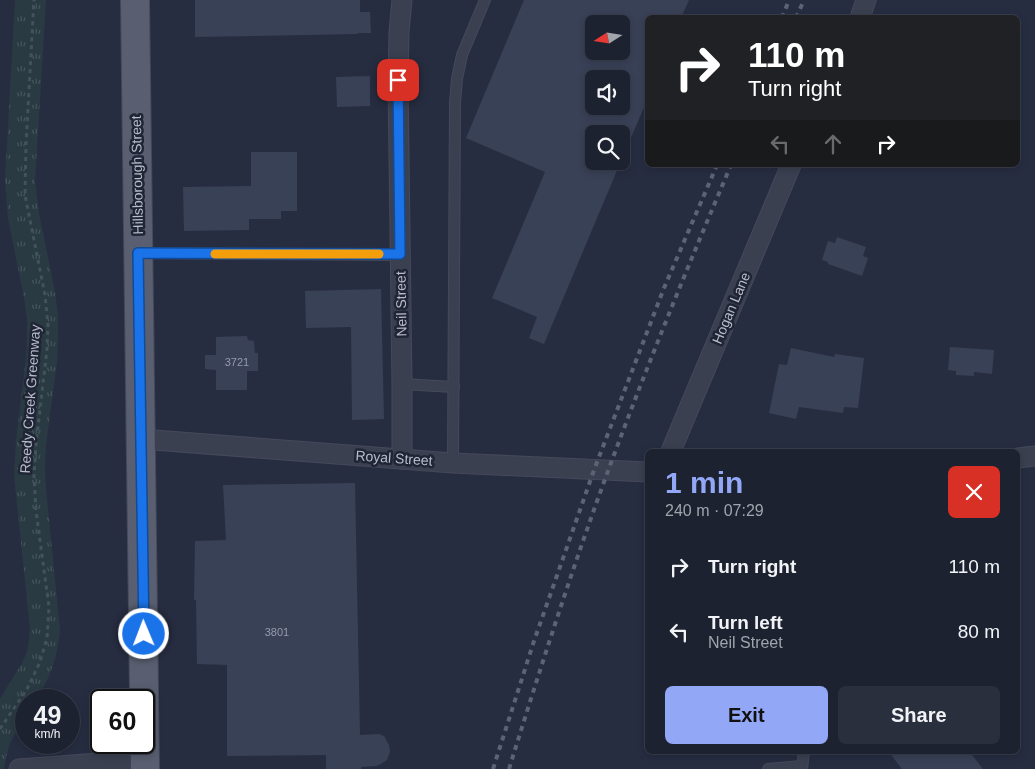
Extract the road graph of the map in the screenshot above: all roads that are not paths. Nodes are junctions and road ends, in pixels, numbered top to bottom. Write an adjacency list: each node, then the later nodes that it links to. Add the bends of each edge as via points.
1 (135, 0): 7 (main road, Hillsborough Street)
2 (402, 0): 8 (street, Neil Street, via 398,80)
3 (485, 0): 10 (lane, via 462,55 456,79)
4 (866, 0): 5 (street)
5 (861, 15)
6 (791, 167): 12 (street, Hogan Lane)
7 (138, 253): 8 (lane); 11 (main road, Hillsborough Street)
8 (400, 254): 9 (street, Neil Street)
9 (402, 384): 10 (lane); 15 (street, Neil Street)
10 (454, 387): 16 (lane)
11 (142, 439): 15 (street, Royal Street); 20 (main road, Hillsborough Street)
12 (672, 449)
13 (1035, 456): 14 (street)
14 (1020, 458)
15 (402, 459): 16 (street, Royal Street)
16 (453, 463): 17 (street, Royal Street)
17 (645, 472)
18 (804, 754): 19 (lane)
19 (802, 767): 22 (lane)
20 (145, 768): 21 (street, via 99,763)
21 (19, 769)
22 (768, 769)

